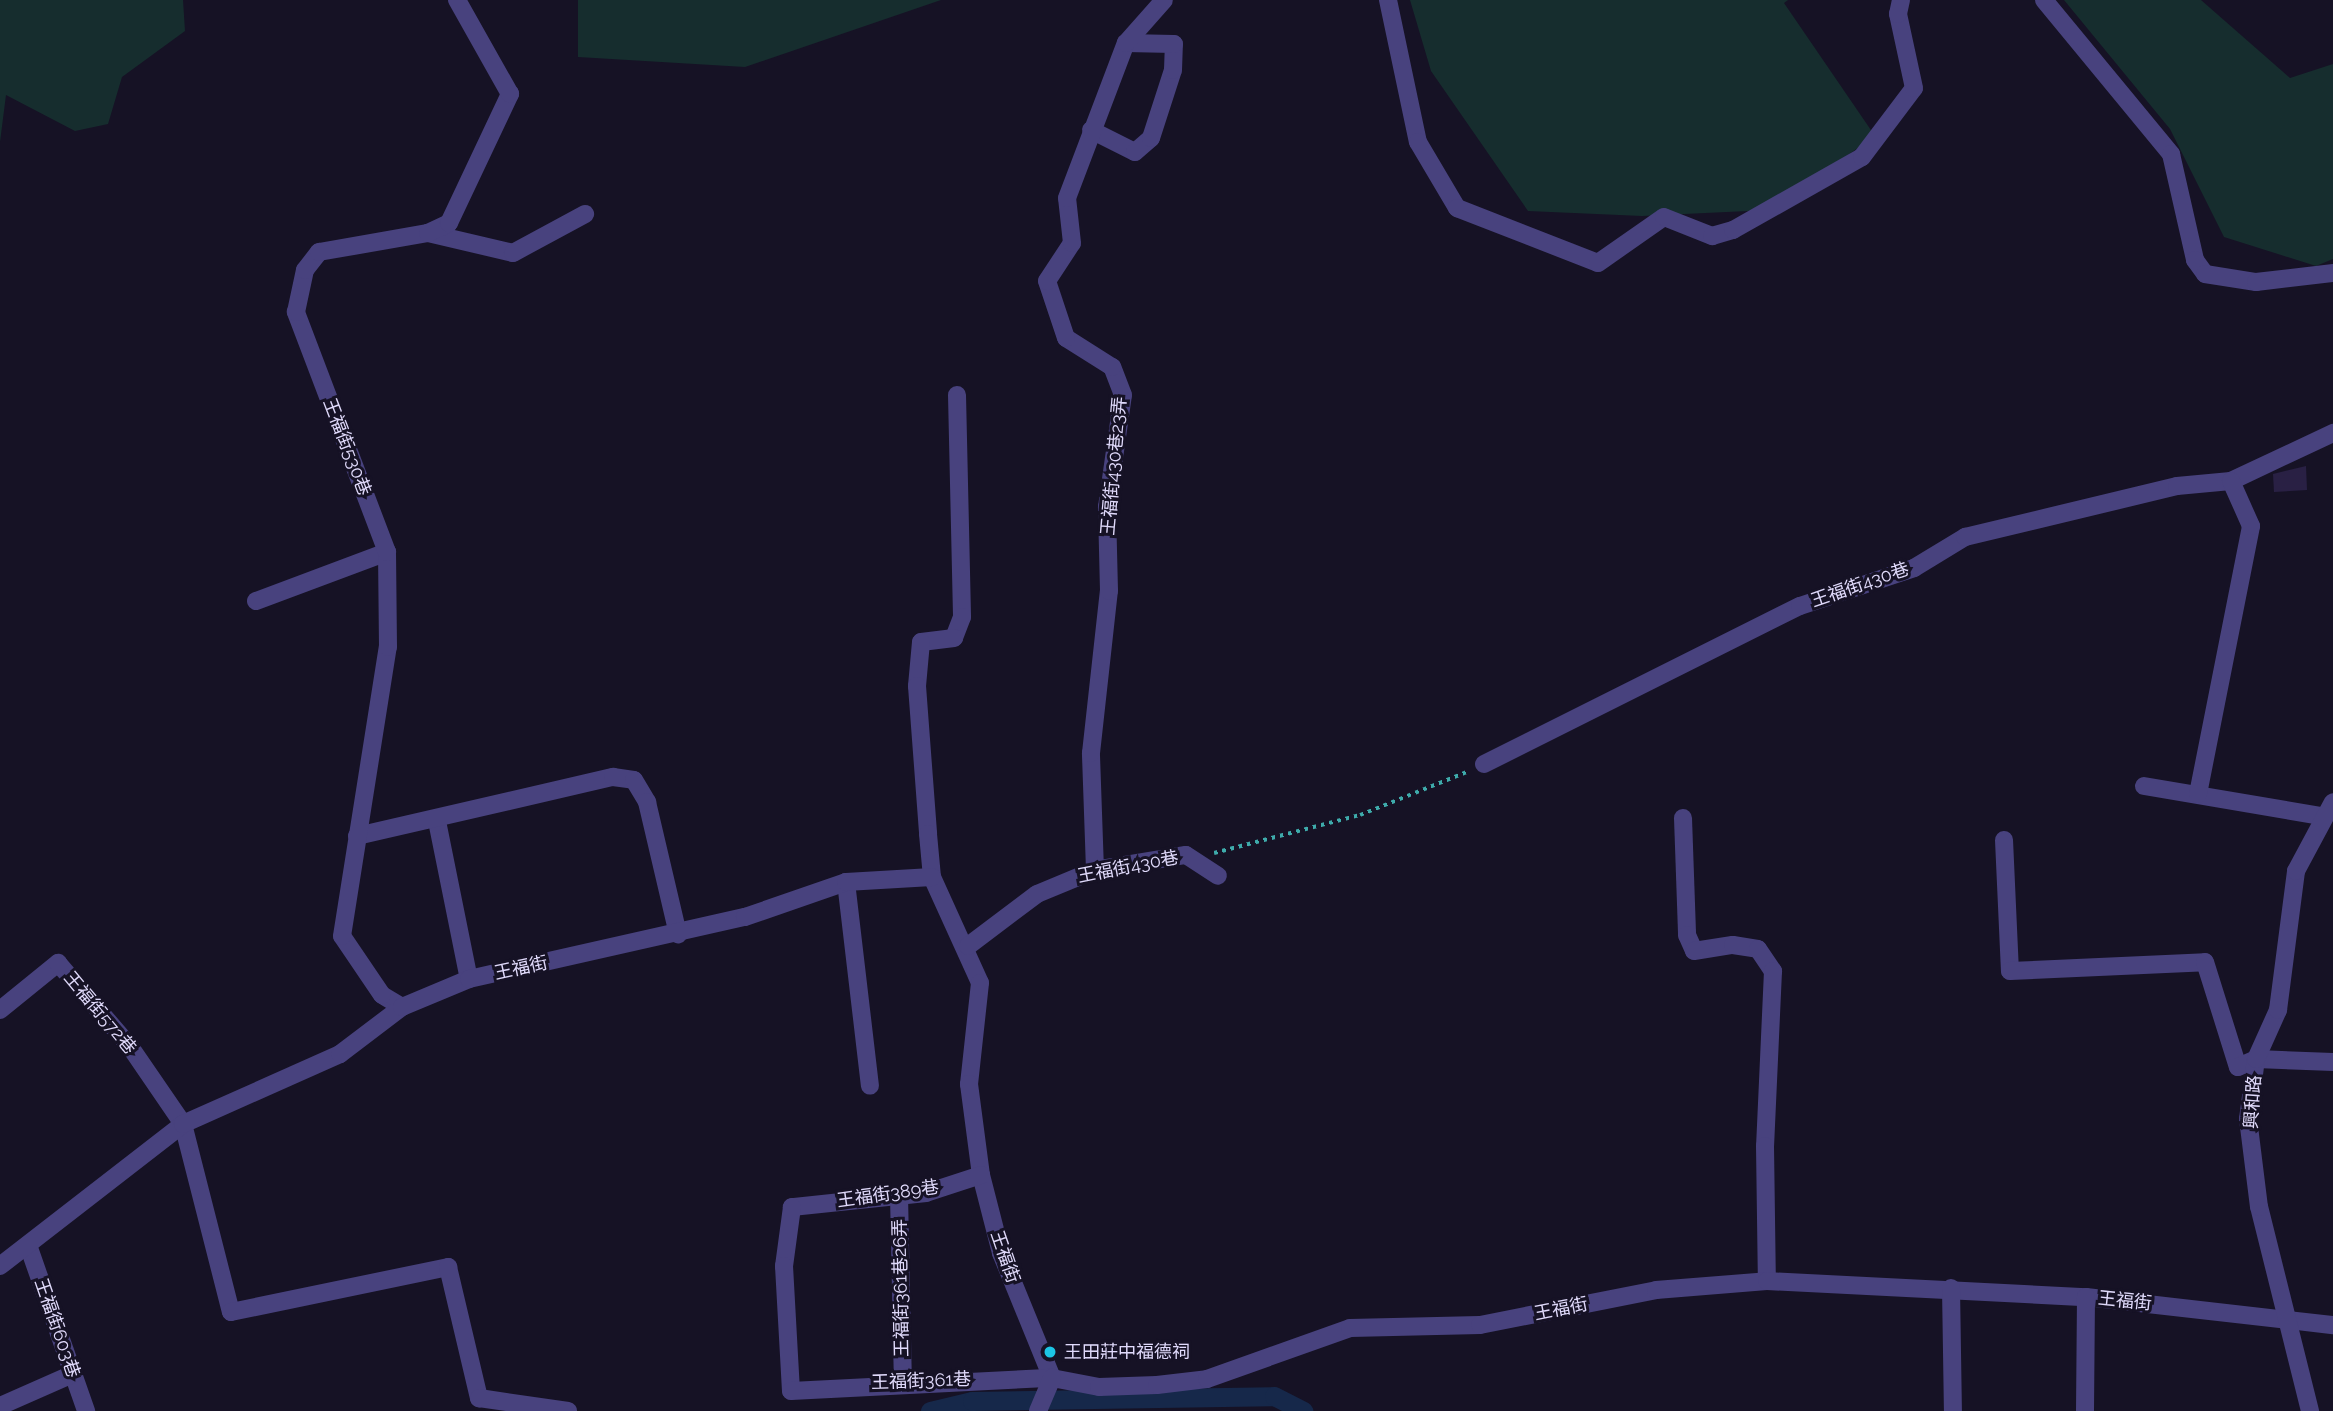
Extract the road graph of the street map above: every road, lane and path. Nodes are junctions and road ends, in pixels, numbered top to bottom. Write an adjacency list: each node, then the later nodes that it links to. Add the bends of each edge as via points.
1 (457, 0): 9 (street, 王福街530巷, via 510,94 449,223)
2 (1164, 0): 6 (street, 王福街430巷23弄)
3 (1388, 0): 4 (street, via 1418,142 1457,208 1598,263 1664,217 1712,236 1733,230 1862,157 1914,88 1898,14)
4 (1901, 0)
5 (2044, 0): 10 (street, via 2171,154 2195,260 2205,274 2256,282)
6 (1126, 43): 7 (street, 王福街430巷23弄); 7 (street, via 1174,44 1173,70 1150,138 1135,152)
7 (1091, 131): 26 (street, 王福街430巷23弄, via 1067,198 1072,243 1047,281 1066,338 1112,367 1122,395 1107,507 1109,592 1091,753)
8 (585, 215): 9 (street, via 513,253)
9 (428, 233): 14 (street, 王福街530巷, via 319,252 299,288 296,312)
10 (2333, 272)
11 (957, 395): 28 (street, via 962,617 954,638 921,642 917,686)
12 (2333, 433): 13 (street, 王福街430巷)
13 (2231, 481): 16 (street, 王福街430巷, via 2177,486 1965,537 1914,568 1800,606); 18 (street, via 2251,526)
14 (387, 552): 15 (street); 23 (street, 王福街530巷, via 388,647)
15 (256, 601)
16 (1484, 764): 25 (path, via 1360,815)
17 (2144, 786): 18 (street)
18 (2198, 794): 20 (street)
19 (2333, 802): 20 (street, 興和路)
20 (2320, 816): 35 (street, 興和路, via 2296,871 2278,1010)
21 (1683, 818): 43 (street, via 1687,935 1694,951 1733,945 1758,949 1773,971 1765,1146)
22 (437, 821): 23 (street); 30 (street, via 613,777 634,780 647,802); 32 (street)
23 (357, 836): 33 (street, 王福街530巷, via 342,936 382,995)
24 (2004, 840): 35 (street, via 2011,971 2206,962 2226,1046 2238,1068)
25 (1193, 858): 26 (street, 王福街430巷, via 1176,855); 27 (street, 王福街430巷)
26 (1095, 870): 31 (street, 王福街430巷, via 1037,894)
27 (1218, 876)
28 (932, 877): 29 (street, 王福街); 31 (street, 王福街)
29 (846, 883): 30 (street, 王福街); 37 (street)
30 (678, 934): 32 (street, 王福街)
31 (968, 946): 39 (street, 王福街, via 980,983 969,1084)
32 (468, 979): 33 (street, 王福街)
33 (402, 1007): 38 (street, 王福街, via 340,1054)
34 (0, 1010): 38 (street, 王福街572巷, via 58,963 131,1048)
35 (2256, 1059): 36 (street); 46 (street, 興和路, via 2248,1119 2259,1207)
36 (2333, 1062)
37 (870, 1086)
38 (183, 1124): 41 (street, 王福街); 54 (street, via 231,1312 448,1267 479,1398)
39 (981, 1175): 40 (street, 王福街389巷); 49 (street, 王福街, via 1001,1253)
40 (899, 1195): 50 (street, 王福街361巷26弄); 51 (street, 王福街389巷, via 792,1207 784,1266)
41 (28, 1245): 42 (street, 王福街); 48 (street, 王福街603巷)
42 (0, 1266)
43 (1767, 1281): 44 (street, 王福街); 49 (street, 王福街, via 1656,1290 1480,1325 1350,1328 1207,1379 1099,1387)
44 (1951, 1288): 45 (street, 王福街); 56 (street)
45 (2086, 1297): 46 (street, 王福街); 57 (street)
46 (2287, 1319): 47 (street, 王福街); 58 (street, 興和路)
47 (2333, 1325)
48 (72, 1374): 52 (street); 53 (street, 王福街603巷)
49 (1052, 1378): 50 (street, 王福街361巷); 55 (street)
50 (903, 1380): 51 (street, 王福街361巷)
51 (792, 1391)
52 (0, 1406)
53 (86, 1411)
54 (568, 1411)
55 (1038, 1411)
56 (1953, 1411)
57 (2085, 1411)
58 (2311, 1411)

